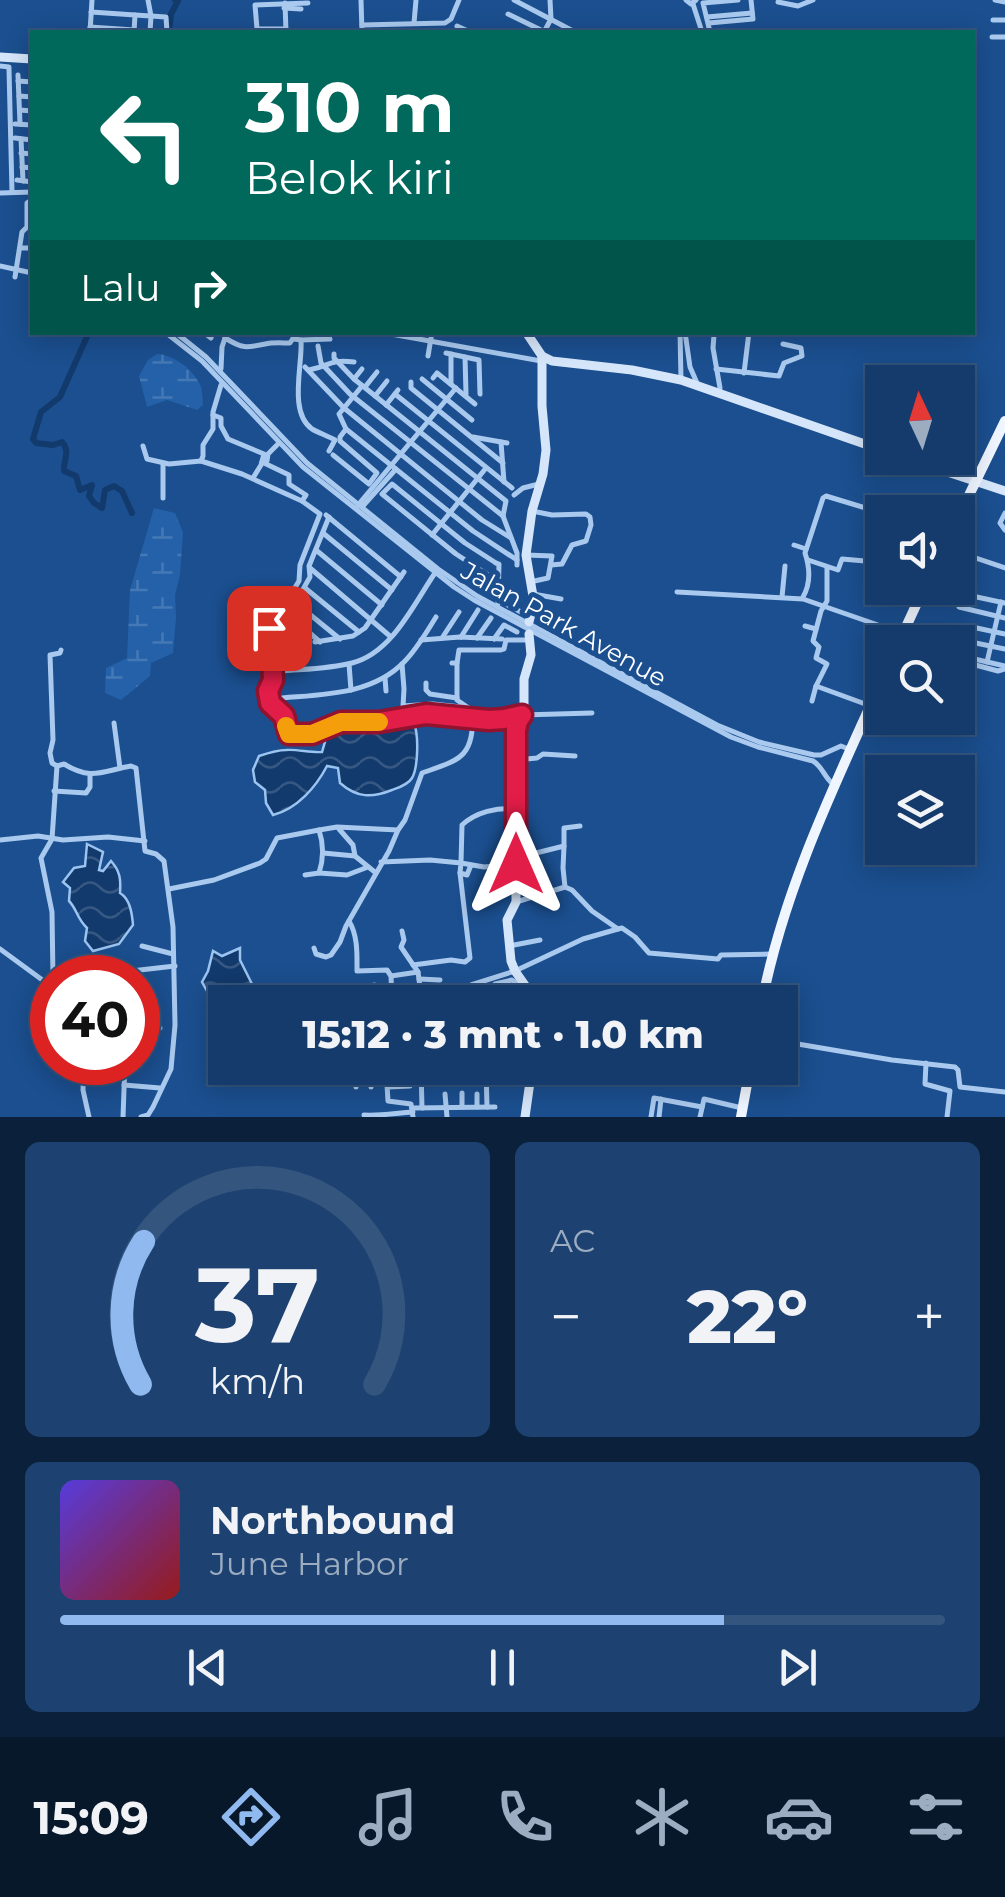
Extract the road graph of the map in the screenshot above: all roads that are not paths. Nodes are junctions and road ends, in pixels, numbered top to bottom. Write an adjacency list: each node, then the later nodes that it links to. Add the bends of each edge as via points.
1 (92, 0): 19 (street)
2 (148, 0): 22 (street)
3 (361, 0): 30 (street)
4 (416, 0): 29 (street)
5 (460, 0): 29 (street, via 448,21)
6 (686, 0): 13 (street)
7 (738, 0): 24 (street, via 703,3)
8 (751, 0): 24 (street, via 751,19)
9 (813, 0): 14 (street, via 798,6)
10 (995, 0): 15 (street)
11 (514, 1): 23 (street)
12 (548, 1): 23 (street)
13 (695, 2): 27 (street)
14 (778, 2)
15 (1005, 2)
16 (308, 3): 17 (street)
17 (284, 4): 18 (street); 35 (street, via 255,6 257,29); 36 (street)
18 (301, 9)
19 (91, 12): 21 (street); 31 (street)
20 (508, 14): 38 (street)
21 (135, 15): 22 (street); 32 (street)
22 (151, 16): 33 (street); 34 (street, via 167,18)
23 (551, 20): 39 (street); 40 (street)
24 (708, 20): 27 (street); 42 (street)
25 (993, 20): 26 (street)
26 (1005, 20)
27 (700, 22): 41 (street)
28 (458, 26): 37 (street)
29 (410, 27): 30 (street)
30 (362, 28)
31 (90, 30)
32 (134, 30)
33 (150, 30)
34 (167, 30)
35 (271, 30)
36 (285, 30)
37 (466, 30)
38 (541, 30)
39 (546, 30)
40 (570, 30)
41 (702, 30)
42 (710, 30)
43 (992, 36): 44 (street)
44 (1005, 37)
45 (6, 60): 46 (street); 60 (street)
46 (0, 66)
47 (30, 81): 48 (street, via 18,78)
48 (19, 96): 49 (street); 50 (street)
49 (30, 97)
50 (20, 110): 51 (street); 52 (street, via 18,124)
51 (30, 111)
52 (30, 125)
53 (30, 140): 54 (street, via 18,138)
54 (22, 153): 55 (street); 56 (street)
55 (30, 154)
56 (22, 167): 57 (street); 58 (street, via 20,181)
57 (30, 168)
58 (30, 182)
59 (0, 192): 60 (street)
60 (12, 192): 61 (street)
61 (30, 196)
62 (30, 198): 63 (street)
63 (20, 248): 64 (street); 67 (street)
64 (30, 248)
65 (0, 266): 67 (street)
66 (30, 273): 67 (street)
67 (16, 274)
68 (169, 335): 117 (street, Jalan Park Avenue)
69 (179, 335): 117 (street, Jalan Park Avenue)
70 (226, 335): 78 (street, via 248,348); 91 (street)
71 (398, 335): 80 (street)
72 (431, 335): 80 (street)
73 (528, 335): 86 (street)
74 (683, 335): 97 (street)
75 (684, 335): 103 (street)
76 (714, 335): 90 (street)
77 (750, 335): 93 (street)
78 (297, 337): 79 (street); 118 (street, via 299,403 310,428 335,440 331,453 369,484 378,473 340,442)
79 (330, 339)
80 (430, 341): 83 (street); 86 (street)
81 (783, 344): 93 (street, via 800,347 802,356 784,363 778,376)
82 (318, 346): 88 (street)
83 (428, 356)
84 (335, 357): 87 (street); 88 (street); 95 (street)
85 (465, 357): 102 (street, via 448,354); 105 (street, via 479,360); 107 (street)
86 (542, 358): 97 (street); 138 (street, via 546,450)
87 (354, 362)
88 (323, 366): 108 (street); 112 (street, via 307,368)
89 (362, 369): 95 (street)
90 (716, 369): 93 (street); 104 (street)
91 (221, 370)
92 (377, 372): 101 (street)
93 (744, 373)
94 (433, 378): 102 (street, via 437,373)
95 (354, 379): 101 (street)
96 (422, 379): 109 (street)
97 (681, 380): 103 (street)
98 (387, 381): 106 (street)
99 (411, 382): 113 (street)
100 (221, 384): 114 (street)
101 (363, 386): 106 (street); 108 (street)
102 (453, 386): 107 (street); 109 (street)
103 (699, 386): 104 (street)
104 (719, 392): 124 (street)
105 (480, 394)
106 (375, 396): 111 (street)
107 (466, 396): 110 (street)
108 (353, 397): 112 (street); 123 (street)
109 (447, 399): 113 (street); 115 (street)
110 (475, 404)
111 (386, 405): 116 (street, via 396,392); 120 (street)
112 (344, 408): 118 (street, via 339,414); 126 (street)
113 (438, 410): 116 (street); 121 (street)
114 (213, 415): 127 (street); 129 (street, via 222,418 228,439 262,452)
115 (472, 420)
116 (429, 421): 120 (street); 132 (street)
117 (267, 426): 122 (street, Jalan Park Avenue); 141 (street, Jalan Park Avenue)
118 (346, 429): 131 (street)
119 (1003, 430): 136 (main road)
120 (420, 432): 123 (street); 135 (street)
121 (470, 437): 130 (street); 130 (street, via 504,442)
122 (279, 443): 129 (street); 141 (street, Jalan Park Avenue)
123 (411, 444): 126 (street); 139 (street)
124 (865, 444)
125 (143, 446): 128 (street, via 145,458)
126 (402, 454): 131 (street); 145 (street)
127 (200, 461): 128 (street); 134 (street)
128 (163, 463): 143 (street)
129 (264, 463): 134 (street); 144 (street, via 289,474 288,484 306,495)
130 (503, 464): 137 (street)
131 (394, 467): 146 (street); 149 (street)
132 (486, 468): 135 (street); 137 (street)
133 (957, 475): 136 (street)
134 (253, 478): 144 (street)
135 (477, 479): 139 (street); 151 (street, via 506,501)
136 (976, 481): 140 (street); 142 (main road)
137 (504, 482): 138 (street, via 513,491)
138 (539, 484): 148 (street)
139 (468, 490): 145 (street); 151 (street)
140 (1005, 491)
141 (338, 492): 146 (street, Jalan Park Avenue); 171 (street, Jalan Park Avenue)
142 (969, 495)
143 (163, 498)
144 (302, 500): 199 (street, via 320,516 299,581)
145 (459, 501): 149 (street); 156 (street)
146 (360, 506): 171 (street, Jalan Park Avenue)
147 (865, 508): 159 (street, via 824,496)
148 (532, 511): 162 (street); 166 (street, via 590,516 586,541 572,545 562,564)
149 (450, 512): 152 (street); 160 (street)
150 (1005, 513): 153 (street)
151 (503, 516): 156 (street)
152 (441, 524): 155 (street); 155 (street, via 392,484 382,494); 165 (street)
153 (1005, 530)
154 (322, 533): 158 (street); 174 (street); 174 (street, via 327,516 403,574)
155 (432, 535): 172 (street)
156 (511, 538): 162 (street)
157 (794, 545): 159 (street)
158 (316, 550): 168 (street); 185 (street)
159 (806, 550): 163 (street)
160 (504, 552): 162 (street); 165 (street)
161 (975, 558): 170 (street)
162 (520, 560): 166 (street, via 550,555); 175 (street)
163 (808, 560): 169 (street); 181 (street)
164 (865, 560): 169 (street, via 842,559 838,570)
165 (496, 563): 172 (street)
166 (551, 565): 175 (street, via 548,578)
167 (785, 566): 178 (street)
168 (310, 568): 173 (street); 198 (street)
169 (827, 568): 188 (street)
170 (1005, 568)
171 (436, 571): 180 (street, Jalan Park Avenue); 209 (street)
172 (499, 582): 186 (street)
173 (306, 588): 184 (street); 204 (street)
174 (392, 590): 185 (street)
175 (531, 590): 182 (street); 194 (street)
176 (514, 592): 189 (street)
177 (677, 592): 178 (street)
178 (782, 597): 181 (street)
179 (975, 597): 183 (street)
180 (475, 598): 186 (street, Jalan Park Avenue); 240 (street, Jalan Park Avenue, via 715,730)
181 (803, 598): 188 (street)
182 (561, 599)
183 (1003, 603): 197 (street)
184 (297, 604): 191 (street); 193 (street)
185 (382, 604): 198 (street)
186 (498, 604): 189 (street); 240 (street, Jalan Park Avenue)
187 (959, 606): 197 (street)
188 (824, 607): 200 (street); 203 (street)
189 (514, 608): 194 (street)
190 (478, 610): 210 (street)
191 (290, 612)
192 (459, 612): 212 (street)
193 (309, 613): 214 (street); 214 (street, via 303,625 318,642)
194 (528, 617)
195 (436, 618): 215 (street)
196 (491, 618): 213 (street)
197 (1001, 618): 206 (street)
198 (372, 620): 204 (street); 209 (street)
199 (270, 624): 208 (street, via 245,616); 238 (street, via 276,635 270,703 284,716 289,734 426,714)
200 (869, 625)
201 (806, 626): 203 (street)
202 (975, 628): 206 (street)
203 (816, 629): 228 (street, via 816,658 827,664)
204 (359, 632): 214 (street)
205 (517, 632): 213 (street, via 504,624 498,639)
206 (994, 632): 207 (street); 217 (street)
207 (1005, 634)
208 (235, 636)
209 (392, 636): 221 (street, via 375,653)
210 (460, 637): 212 (street); 213 (street)
211 (530, 637): 230 (street, via 506,640 501,650 459,650); 236 (street)
212 (442, 638): 215 (street)
213 (477, 638)
214 (340, 639)
215 (421, 640): 222 (street)
216 (975, 643): 217 (street)
217 (991, 646): 218 (street); 220 (street)
218 (1005, 649)
219 (62, 650): 247 (street, via 50,655 50,757)
220 (988, 662): 223 (street); 223 (street, via 969,660 998,672)
221 (348, 664): 224 (street); 226 (street)
222 (402, 664): 225 (street); 234 (street, via 402,706 421,701)
223 (1005, 668)
224 (281, 672)
225 (385, 678): 226 (street); 229 (street)
226 (350, 679): 231 (street)
227 (426, 683): 230 (street, via 429,694)
228 (816, 686): 232 (street); 233 (street)
229 (386, 691)
230 (457, 698): 238 (street, via 471,708)
231 (272, 699)
232 (812, 701)
233 (865, 705)
234 (460, 707)
235 (592, 714): 236 (street)
236 (522, 715): 238 (street); 245 (street)
237 (865, 718): 241 (main road)
238 (473, 719): 256 (street, via 466,752 422,773)
239 (114, 723): 248 (street)
240 (749, 742): 242 (street, Jalan Park Avenue)
241 (851, 750): 243 (street, Jalan Park Avenue, via 840,746); 250 (main road)
242 (800, 754): 243 (street, Jalan Park Avenue); 246 (street, Jalan Park Avenue)
243 (821, 755): 246 (street, via 826,760)
244 (575, 756): 245 (street)
245 (516, 760): 252 (street)
246 (820, 765): 250 (street)
247 (56, 766): 249 (street); 251 (street)
248 (120, 768): 249 (street); 259 (street, via 138,771)
249 (90, 774): 251 (street, via 86,794)
250 (835, 786): 284 (main road)
251 (54, 791): 257 (street)
252 (516, 808): 263 (street); 265 (street, via 464,821)
253 (580, 826): 260 (street, via 564,828)
254 (338, 827): 255 (street); 256 (street); 262 (street)
255 (319, 830): 261 (street); 273 (street, via 277,838 264,861 235,873)
256 (398, 830): 264 (street)
257 (52, 839): 258 (street); 259 (street); 285 (street, via 41,858)
258 (0, 840)
259 (145, 841): 273 (street, via 146,852 164,861)
260 (564, 846): 263 (street); 272 (street)
261 (323, 854): 262 (street); 268 (street)
262 (356, 856): 267 (street)
263 (516, 861): 266 (street); 274 (street)
264 (381, 863): 265 (street); 267 (street); 269 (street)
265 (461, 863): 266 (street); 270 (street)
266 (471, 865): 270 (street, via 469,875)
267 (368, 867): 268 (street); 269 (street)
268 (319, 873): 271 (street)
269 (376, 873): 275 (street)
270 (460, 874): 286 (street, via 470,958)
271 (305, 875)
272 (565, 887): 274 (street); 276 (street)
273 (169, 889): 283 (street)
274 (516, 902): 280 (street, via 506,920)
275 (349, 921): 281 (street, via 330,956); 291 (street, via 357,971 385,969)
276 (618, 929): 284 (street, via 649,953 718,959); 290 (street)
277 (402, 931): 286 (street, via 401,947)
278 (540, 940): 280 (street)
279 (142, 946): 283 (street)
280 (509, 946): 290 (street)
281 (314, 948)
282 (0, 949): 289 (street)
283 (174, 954): 287 (street)
284 (772, 954): 301 (main road)
285 (53, 955)
286 (413, 965): 292 (street)
287 (175, 966): 288 (street); 312 (street, via 171,1069)
288 (160, 969)
289 (30, 972)
290 (514, 972): 294 (street); 300 (street)
291 (392, 976): 292 (street); 295 (street)
292 (419, 976): 293 (street); 296 (street)
293 (440, 980)
294 (495, 981): 297 (street); 298 (street); 299 (street)
295 (392, 985)
296 (421, 985)
297 (482, 985)
298 (495, 985)
299 (515, 985)
300 (525, 985)
301 (766, 985)
302 (798, 1043): 303 (street)
303 (926, 1063): 314 (street, via 956,1068 964,1088); 337 (street, via 924,1084 950,1092)
304 (82, 1085): 329 (street)
305 (124, 1085): 312 (street); 330 (street)
306 (410, 1085): 311 (street)
307 (423, 1085): 324 (street)
308 (487, 1085): 322 (street, via 491,1107)
309 (530, 1085): 333 (street)
310 (747, 1085): 326 (main road)
311 (386, 1087): 325 (street, via 389,1102 407,1103)
312 (162, 1088): 328 (street)
313 (462, 1092): 319 (street)
314 (1005, 1092)
315 (446, 1094): 321 (street)
316 (478, 1094): 322 (street)
317 (438, 1096): 320 (street)
318 (661, 1099): 323 (street); 334 (street, via 653,1100); 335 (street)
319 (462, 1106): 321 (street); 322 (street)
320 (438, 1107): 321 (street); 324 (street)
321 (446, 1107): 332 (street)
322 (477, 1107)
323 (702, 1107): 326 (street, via 706,1099); 336 (street)
324 (425, 1108): 325 (street); 331 (street)
325 (413, 1112): 327 (street)
326 (741, 1112)
327 (364, 1115)
328 (146, 1116)
329 (89, 1117)
330 (124, 1117)
331 (428, 1117)
332 (447, 1117)
333 (525, 1117)
334 (651, 1117)
335 (659, 1117)
336 (700, 1117)
337 (947, 1117)

